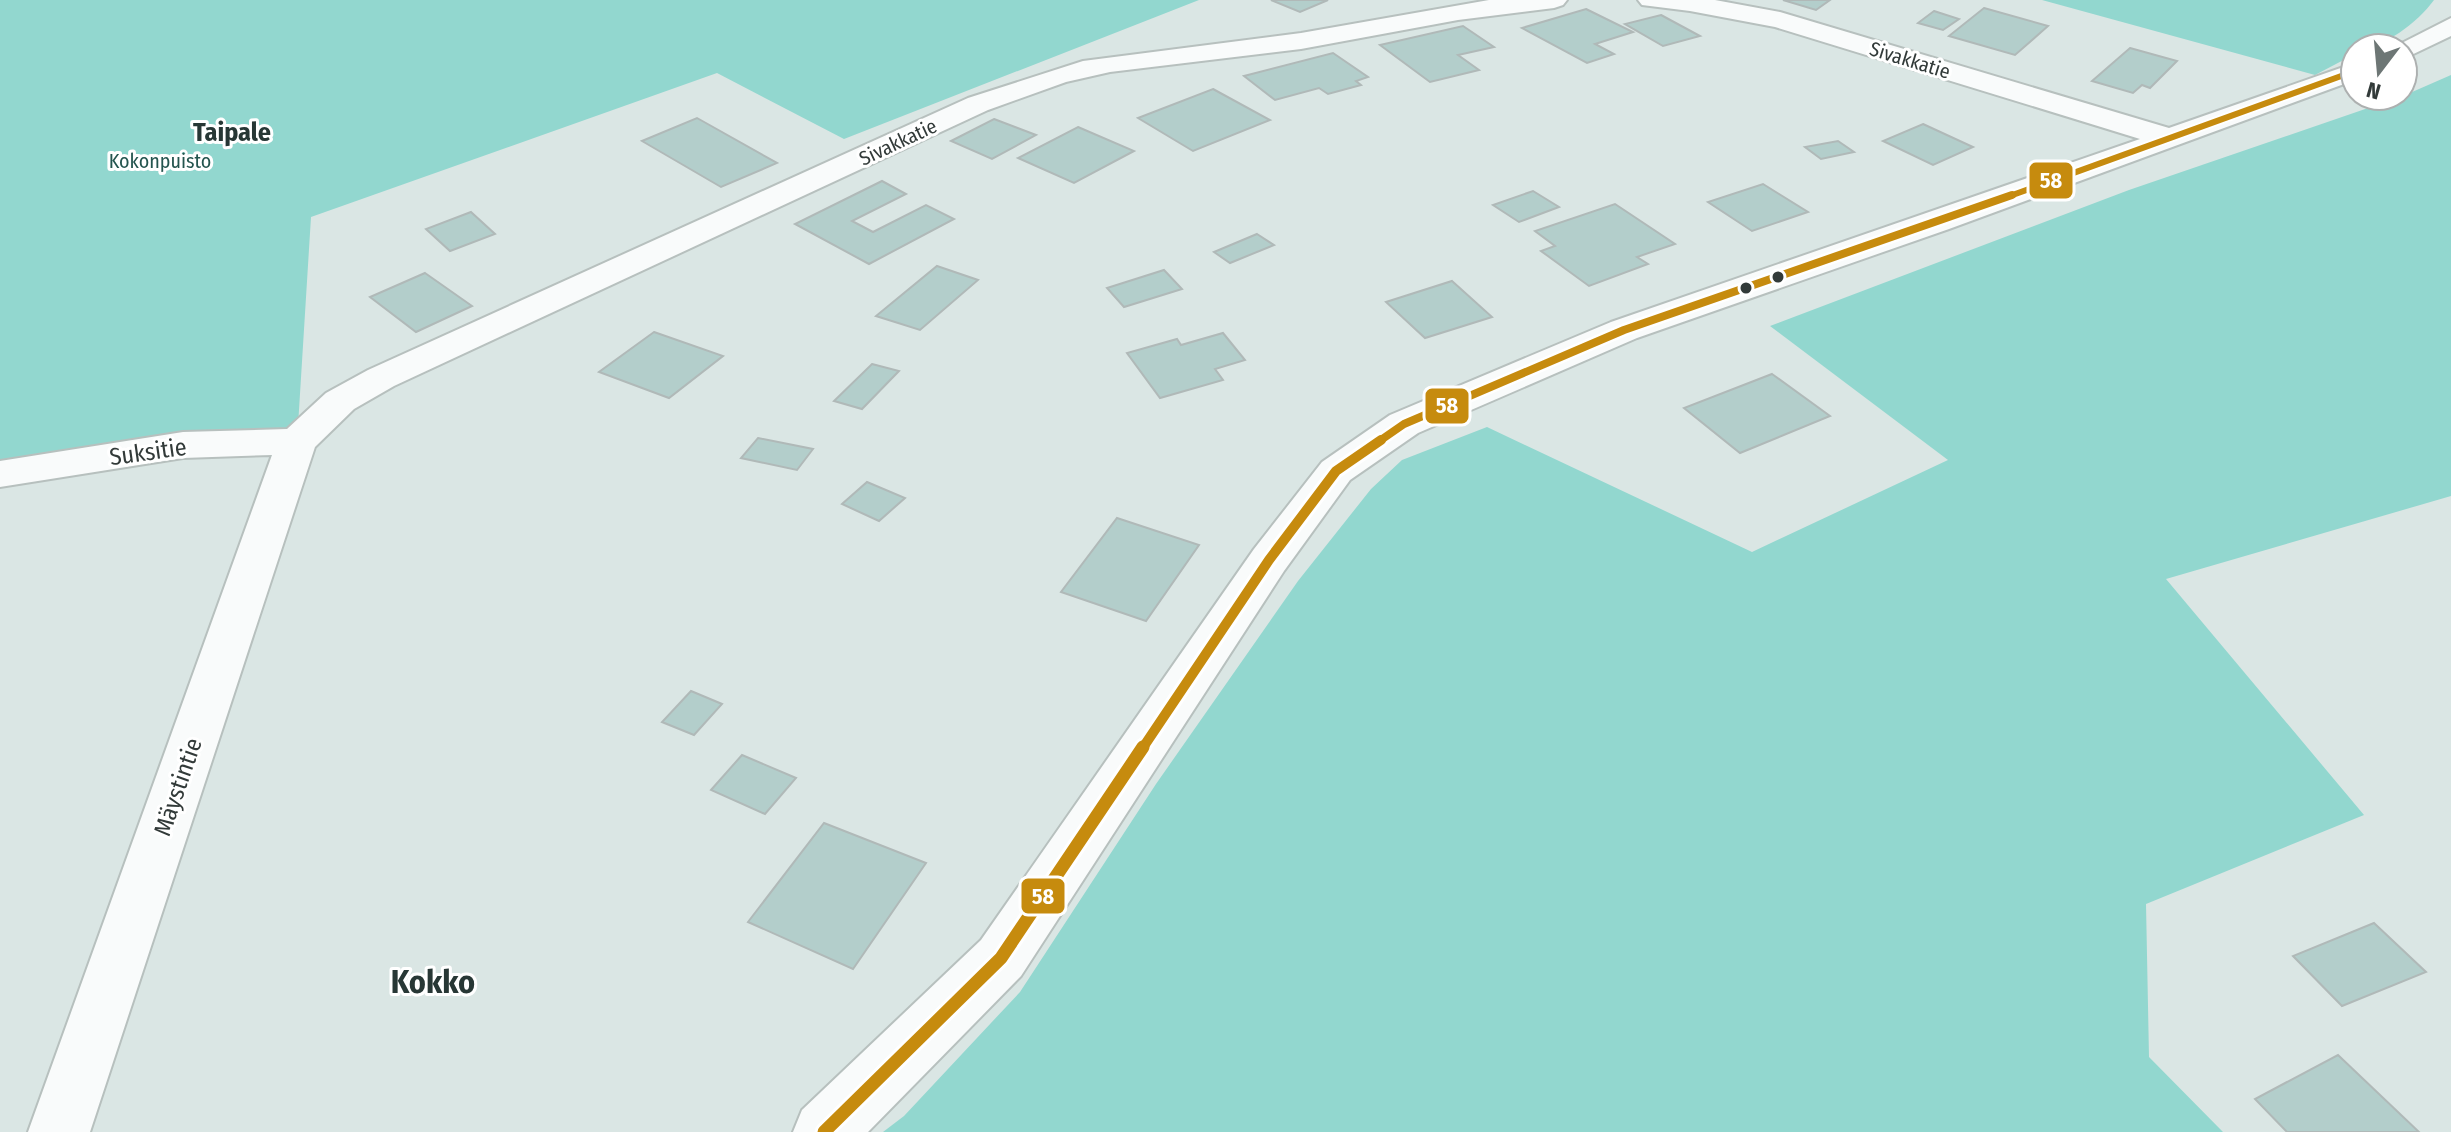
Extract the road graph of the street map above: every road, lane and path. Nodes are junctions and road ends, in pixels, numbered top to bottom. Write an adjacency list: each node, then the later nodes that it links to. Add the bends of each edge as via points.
1 (1554, 0): 7 (street, Sivakkatie, via 1508,3 1299,41 1139,59 1035,83 978,104 381,378 340,401)
2 (1651, 0): 6 (street, Sivakkatie, via 1780,20)
3 (2451, 26): 4 (street)
4 (2419, 43)
5 (2339, 77): 6 (street)
6 (2166, 137): 10 (street, via 1624,330 1404,424 1336,471 1269,560 1001,958)
7 (297, 442): 8 (street, Suksitie, via 183,445); 9 (street, Mäystintie)
8 (0, 474)
9 (59, 1132)
10 (824, 1132)

